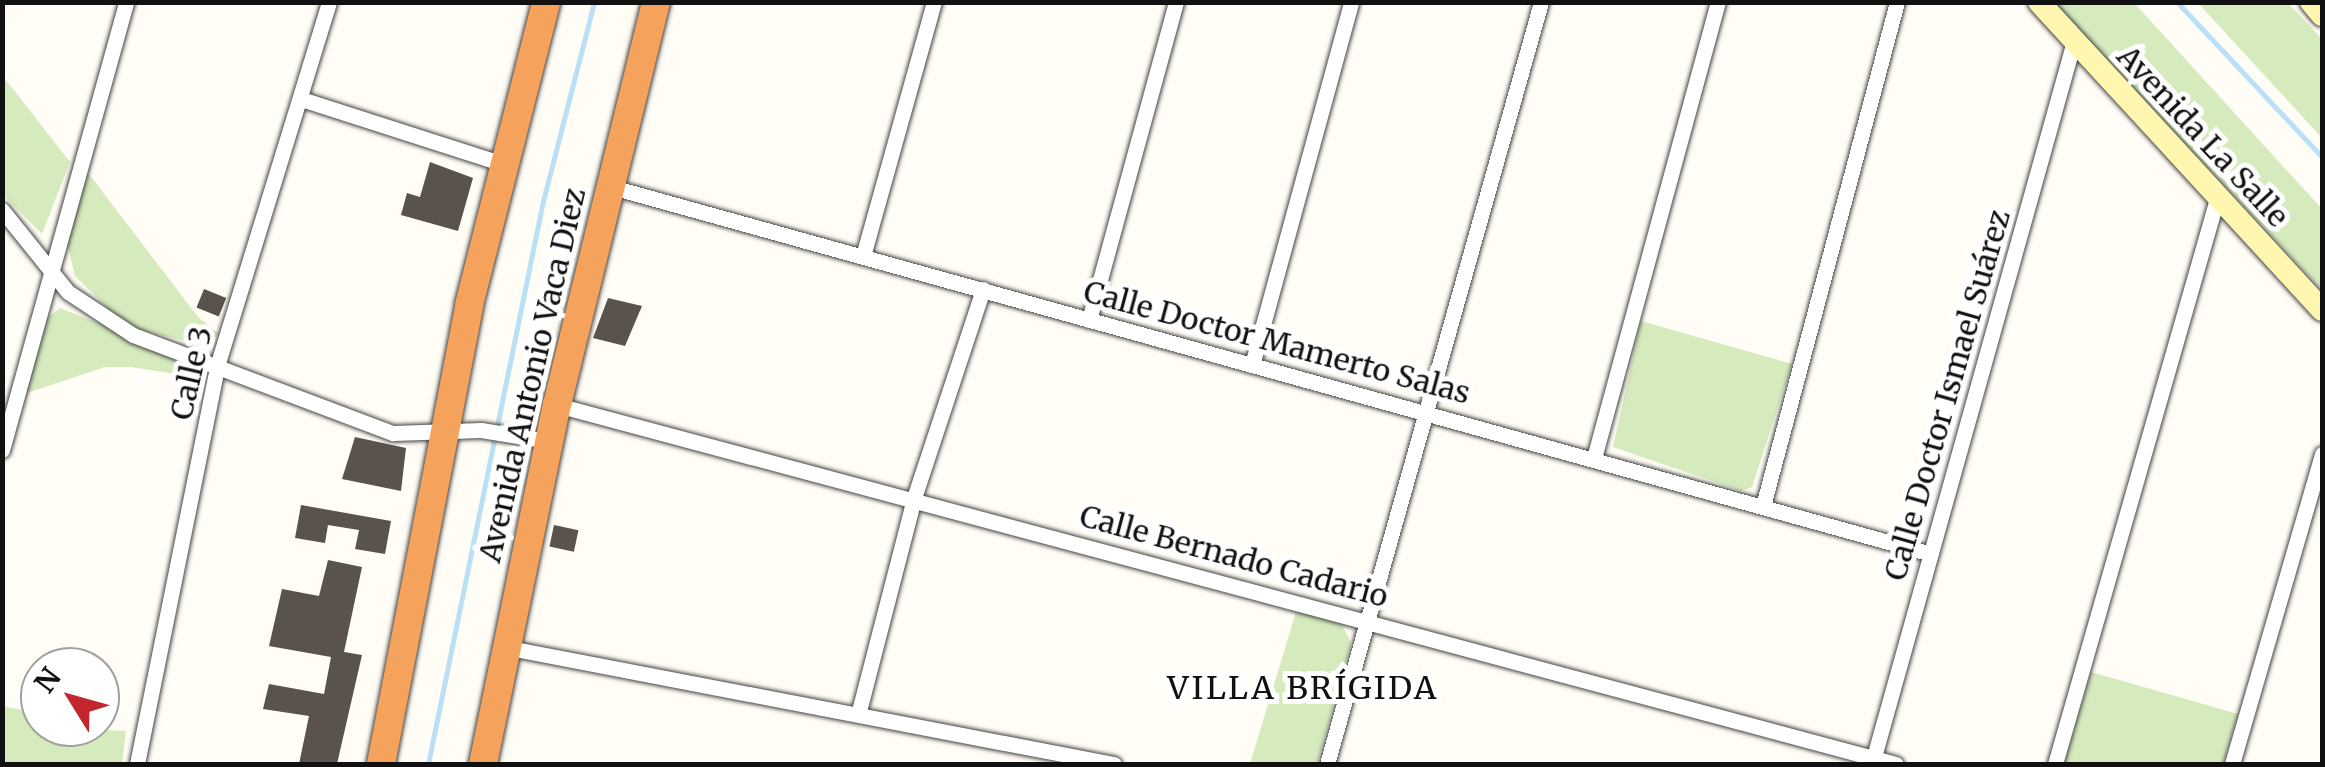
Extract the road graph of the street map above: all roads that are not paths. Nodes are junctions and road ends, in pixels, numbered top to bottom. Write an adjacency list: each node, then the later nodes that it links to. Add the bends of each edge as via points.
1 (126, 2): 21 (street)
2 (329, 2): 15 (street, Calle 3)
3 (546, 2): 16 (highway)
4 (656, 2): 17 (highway, Avenida Antonio Vaca Diez)
5 (934, 2): 20 (street)
6 (1176, 2): 24 (street)
7 (1351, 2): 26 (street)
8 (1541, 2): 28 (street)
9 (1718, 2): 33 (street)
10 (1897, 2): 35 (street)
11 (2039, 2): 14 (main road, Avenida La Salle)
12 (2312, 2): 13 (main road)
13 (2322, 14)
14 (2074, 41): 18 (main road, Avenida La Salle); 36 (street, Calle Doctor Ismael Suárez)
15 (301, 99): 16 (street); 25 (street, Calle 3)
16 (502, 164): 29 (highway)
17 (608, 186): 20 (street, Calle Doctor Mamerto Salas); 27 (highway, Avenida Antonio Vaca Diez)
18 (2218, 195): 23 (main road, Avenida La Salle); 48 (street)
19 (2, 210): 21 (street)
20 (863, 256): 22 (street, Calle Doctor Mamerto Salas)
21 (52, 266): 25 (street, via 68,292 114,325); 31 (street)
22 (983, 289): 24 (street, Calle Doctor Mamerto Salas); 34 (street)
23 (2322, 310)
24 (1089, 320): 26 (street, Calle Doctor Mamerto Salas)
25 (218, 362): 29 (street, via 392,433); 42 (street, Calle 3)
26 (1252, 365): 28 (street, Calle Doctor Mamerto Salas)
27 (557, 405): 30 (highway, Avenida Antonio Vaca Diez); 34 (street, Calle Bernado Cadario)
28 (1429, 412): 33 (street, Calle Doctor Mamerto Salas); 37 (street)
29 (444, 429): 30 (street); 43 (highway)
30 (549, 441): 38 (highway, Avenida Antonio Vaca Diez)
31 (2, 450)
32 (2322, 454): 49 (street)
33 (1594, 458): 35 (street, Calle Doctor Mamerto Salas)
34 (914, 498): 37 (street, Calle Bernado Cadario); 39 (street)
35 (1763, 506): 36 (street, Calle Doctor Mamerto Salas)
36 (1931, 554): 41 (street, Calle Doctor Ismael Suárez)
37 (1368, 621): 41 (street, Calle Bernado Cadario); 46 (street)
38 (504, 646): 39 (street); 44 (highway, Avenida Antonio Vaca Diez)
39 (859, 711): 40 (street)
40 (1054, 758): 45 (street)
41 (1873, 761): 47 (street, Calle Bernado Cadario)
42 (137, 764)
43 (381, 764)
44 (484, 764)
45 (1114, 764)
46 (1327, 764)
47 (1896, 764)
48 (2055, 764)
49 (2232, 764)

